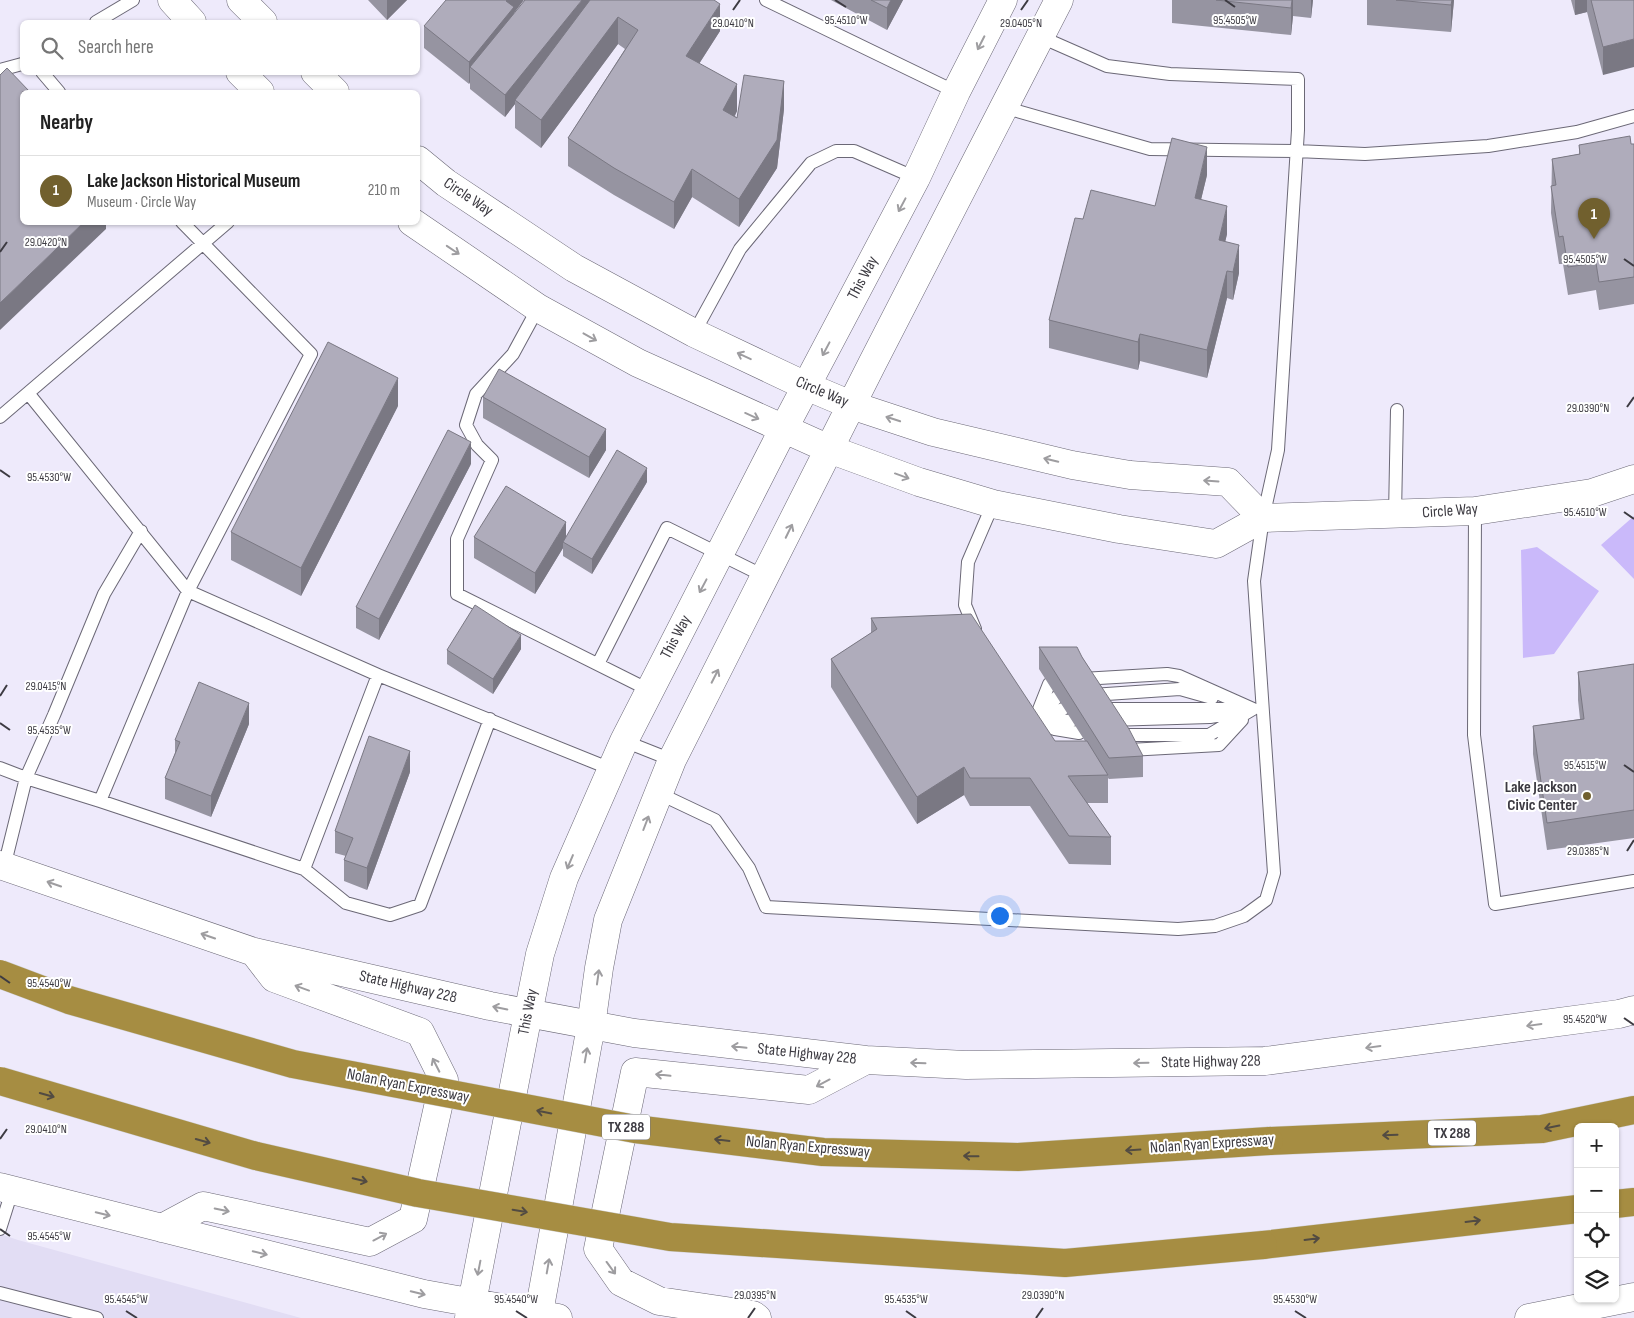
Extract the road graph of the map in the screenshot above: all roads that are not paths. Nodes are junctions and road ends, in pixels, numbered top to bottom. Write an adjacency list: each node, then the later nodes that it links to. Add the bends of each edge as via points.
1 (133, 0): 7 (lane)
2 (172, 0): 8 (street)
3 (241, 0): 9 (street)
4 (766, 0): 19 (lane)
5 (1003, 0): 19 (street, This Way, one-way to 19)
6 (1059, 0): 10 (street)
7 (99, 20)
8 (190, 20)
9 (261, 20)
10 (1041, 37): 20 (street); 22 (lane, via 1107,66 1170,74 1298,79)
11 (20, 65): 12 (lane)
12 (0, 70)
13 (45, 75): 16 (lane)
14 (243, 75): 17 (street)
15 (318, 75): 18 (street)
16 (57, 90)
17 (258, 90)
18 (333, 90)
19 (956, 92): 24 (street, This Way)
20 (1003, 107): 22 (lane, via 1150,149); 33 (street)
21 (1634, 116): 22 (lane, via 1577,132 1488,146 1365,154)
22 (1296, 151): 42 (lane, via 1278,450)
23 (420, 162): 30 (street, Circle Way, via 446,183 574,268)
24 (916, 178): 30 (lane, via 854,151 836,151 812,163 740,249); 31 (street, This Way, one-way to 31)
25 (185, 225): 28 (lane)
26 (225, 225): 28 (lane)
27 (416, 225): 29 (street, Circle Way, one-way to 29)
28 (204, 244): 32 (lane); 46 (lane, via 311,354)
29 (538, 308): 36 (street, Circle Way, one-way to 36, via 638,363); 48 (lane, via 513,354 476,394 466,425 477,445 492,460 457,539 457,594)
30 (694, 333): 31 (street, Circle Way, one-way to 30)
31 (806, 386): 33 (street, Circle Way); 36 (street, This Way)
32 (28, 393): 35 (lane); 43 (lane)
33 (851, 405): 37 (street); 42 (street, Circle Way, one-way to 33, via 1228,482 1130,475 1072,465 933,432)
34 (1397, 410): 41 (lane)
35 (0, 417)
36 (783, 430): 37 (street, Circle Way); 44 (street, This Way)
37 (829, 449): 39 (street, Circle Way, one-way to 39); 45 (street, one-way to 37)
38 (1634, 479): 40 (street, Circle Way, via 1592,493)
39 (993, 504): 42 (street, Circle Way, via 1216,544); 47 (lane, via 968,562 965,605)
40 (1475, 511): 41 (street, Circle Way); 76 (lane, via 1474,735 1495,904)
41 (1395, 514): 42 (street, Circle Way)
42 (1263, 518): 58 (lane, via 1254,582)
43 (141, 531): 46 (lane); 71 (lane, via 104,594)
44 (720, 554): 45 (lane); 48 (lane, via 667,528); 52 (street, This Way, one-way to 52)
45 (766, 577): 68 (street, one-way to 45)
46 (188, 590): 49 (lane); 73 (lane)
47 (980, 642)
48 (598, 664): 52 (lane)
49 (378, 675): 59 (lane); 75 (lane)
50 (1082, 679): 58 (lane, via 1179,676)
51 (1048, 684): 62 (lane)
52 (649, 690): 65 (street, This Way)
53 (1092, 695): 58 (lane, via 1180,689)
54 (1057, 697): 62 (lane)
55 (1024, 706): 62 (lane)
56 (1102, 708): 58 (lane)
57 (1063, 709): 62 (lane)
58 (1257, 709): 60 (lane, via 1210,717); 64 (lane, via 1209,735); 67 (lane, via 1219,745); 72 (lane, via 1274,873 1266,900 1244,916 1214,926 1178,929 766,907 749,868 715,820)
59 (490, 719): 70 (lane); 75 (lane, via 420,905 390,915 346,903)
60 (1109, 720)
61 (1071, 721): 62 (lane)
62 (1034, 722): 63 (lane); 66 (lane)
63 (1079, 733)
64 (1118, 735)
65 (624, 741): 68 (lane); 70 (street, This Way)
66 (1055, 741)
67 (1128, 750)
68 (672, 760): 72 (street)
69 (0, 768): 71 (lane)
70 (611, 769): 80 (street, This Way, one-way to 80, via 564,878 540,954)
71 (26, 778): 73 (lane); 74 (lane)
72 (658, 793): 81 (street, one-way to 72, via 608,920)
73 (100, 801): 75 (lane)
74 (2, 866): 77 (street, State Highway 228, one-way to 74)
75 (304, 869)
76 (1634, 881)
77 (254, 952): 80 (street, State Highway 228, one-way to 77); 90 (street, one-way to 77, via 203,1206 370,1242 413,1219 444,1080 420,1032 274,978)
78 (0, 974): 84 (highway, Nolan Ryan Expressway / TX 288, one-way to 78, bridge, via 1542,1129 1269,1141 1018,1157 823,1152 636,1129 293,1064 69,1000)
79 (1634, 1010): 82 (street, State Highway 228, one-way to 82, via 1265,1061 966,1065)
80 (528, 1014): 81 (street, State Highway 228); 93 (street, This Way, one-way to 93)
81 (592, 1026): 82 (street, State Highway 228, one-way to 81, via 714,1044); 94 (street, one-way to 81)
82 (866, 1060): 96 (street, one-way to 96, via 809,1090 635,1072 598,1249 621,1282 659,1301)
83 (0, 1081): 88 (highway, one-way to 88, bridge, via 256,1156 418,1193 670,1238 1064,1263 1264,1245)
84 (1634, 1110)
85 (6, 1189): 89 (lane); 90 (street, one-way to 90)
86 (1634, 1202): 87 (highway)
87 (1619, 1204)
88 (1574, 1209)
89 (0, 1228)
90 (162, 1228): 93 (street, one-way to 93, via 424,1294)
91 (0, 1293): 95 (lane)
92 (1634, 1297): 97 (street)
93 (470, 1310): 94 (street)
94 (545, 1317)
95 (97, 1318)
96 (757, 1318)
97 (1529, 1318)

